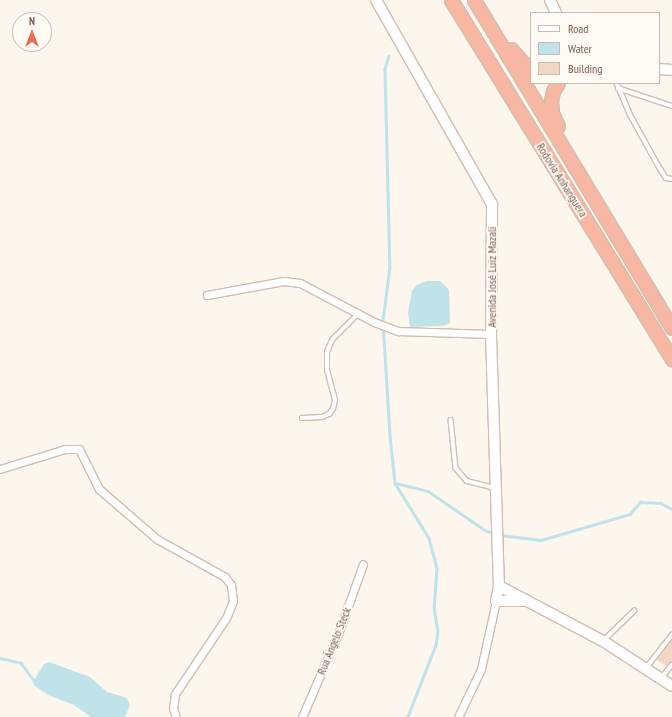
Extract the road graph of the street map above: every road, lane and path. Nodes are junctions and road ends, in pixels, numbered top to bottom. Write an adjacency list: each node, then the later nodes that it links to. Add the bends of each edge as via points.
1 (376, 0): 18 (main road, Avenida José Luiz Mazali, via 492,204)
2 (452, 0): 19 (highway, Rodovia Anhanguera)
3 (474, 0): 8 (highway); 13 (highway, Rodovia Anhanguera)
4 (550, 0): 5 (main road)
5 (556, 12)
6 (660, 69): 7 (main road)
7 (672, 70)
8 (530, 71)
9 (557, 84): 13 (highway, via 553,91 552,113)
10 (617, 84): 11 (lane)
11 (618, 88): 12 (lane); 14 (lane, via 662,172 666,178)
12 (672, 106)
13 (583, 180): 17 (highway, Rodovia Anhanguera)
14 (672, 180)
15 (207, 295): 16 (street, via 284,281 300,283)
16 (358, 313): 18 (street, via 398,331); 20 (lane, via 332,340 327,352 335,400 333,409 322,417)
17 (672, 328)
18 (491, 334): 23 (main road, Avenida José Luiz Mazali)
19 (672, 359)
20 (302, 418)
21 (451, 420): 23 (lane, via 456,468 467,481)
22 (0, 469): 35 (street, via 65,449 79,449 99,489 157,539 224,577 231,585 233,601 226,618 175,694 173,708)
23 (496, 488): 25 (main road, Avenida José Luiz Mazali)
24 (363, 564): 36 (street, Rua Ângelo Steck, via 338,634)
25 (499, 586): 26 (main road, Avenida José Luiz Mazali); 27 (main road)
26 (496, 601): 27 (main road); 37 (street, via 481,669)
27 (526, 601): 30 (main road)
28 (634, 611): 30 (lane)
29 (672, 635): 32 (lane)
30 (603, 641): 32 (main road)
31 (672, 665): 33 (lane)
32 (645, 668): 33 (main road)
33 (660, 678): 34 (main road)
34 (672, 686)
35 (176, 717)
36 (302, 717)
37 (458, 717)

